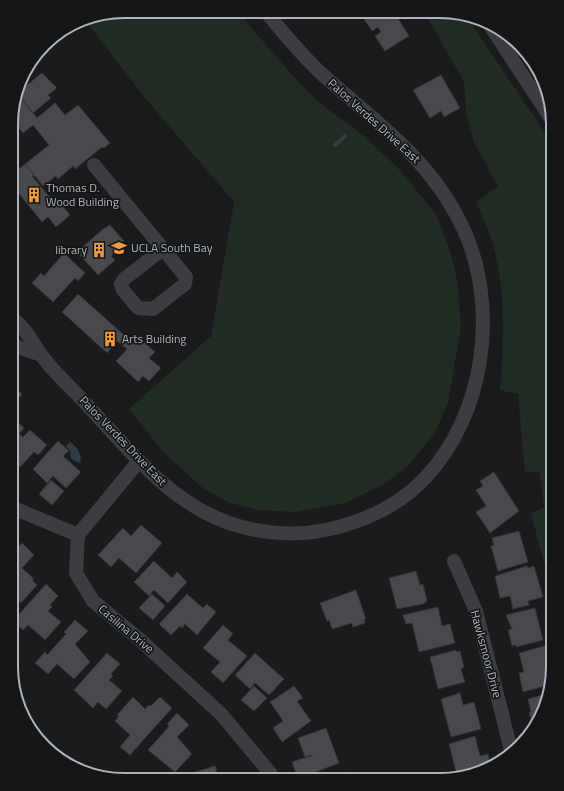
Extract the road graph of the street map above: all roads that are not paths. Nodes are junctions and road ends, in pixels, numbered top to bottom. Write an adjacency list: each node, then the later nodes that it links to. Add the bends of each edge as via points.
1 (271, 18): 9 (street, Palos Verdes Drive East, via 321,74 418,160 437,182 453,207 470,247 481,289 482,347 469,404 443,456 425,478 401,499 373,515 344,526 313,532 281,533 250,529 227,522 192,505)
2 (496, 34): 3 (street)
3 (545, 109)
4 (94, 165): 5 (street)
5 (163, 249): 5 (street, via 121,284 138,308 153,309 184,284 186,277)
6 (18, 324): 8 (street, Palos Verdes Drive East, via 29,334)
7 (18, 347): 8 (street, Palos Verdes Drive East)
8 (41, 355): 9 (street, Palos Verdes Drive East)
9 (139, 461): 11 (street)
10 (18, 509): 11 (street)
11 (78, 535): 14 (street, Casilina Drive, via 76,573 93,601 221,714)
12 (454, 561): 13 (street, Hawksmoor Drive, via 476,611)
13 (510, 747)
14 (270, 773)

